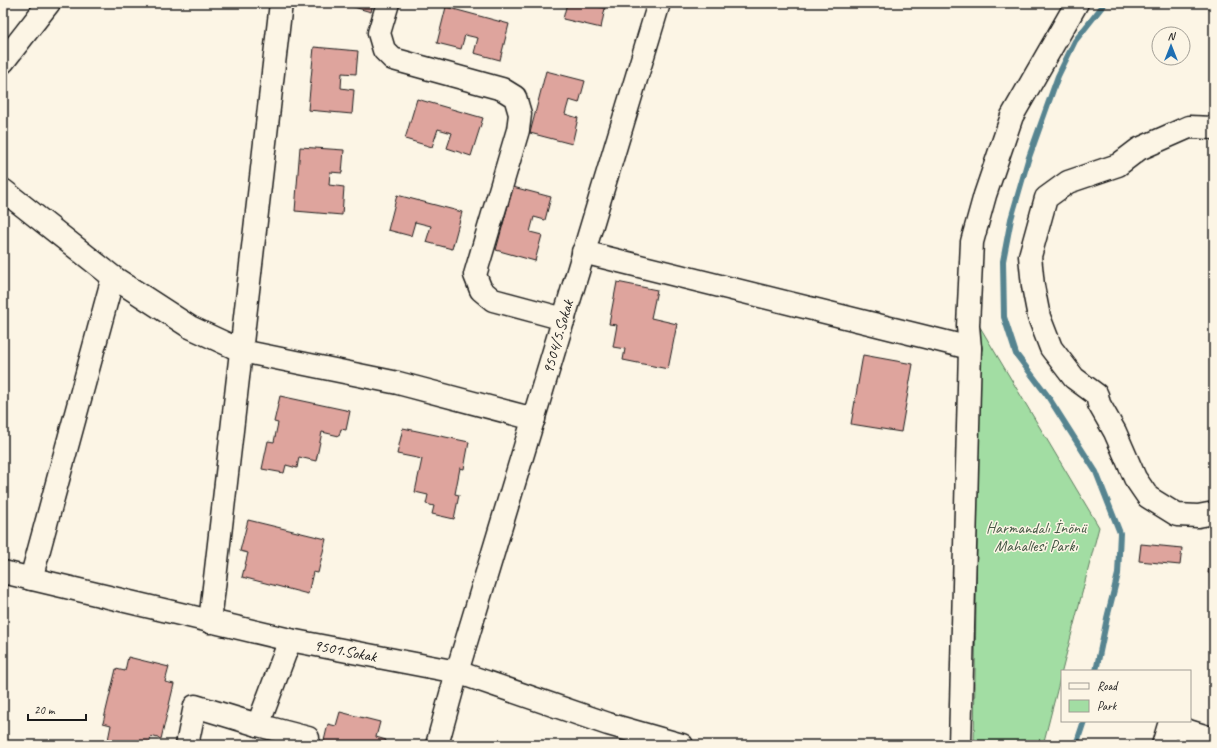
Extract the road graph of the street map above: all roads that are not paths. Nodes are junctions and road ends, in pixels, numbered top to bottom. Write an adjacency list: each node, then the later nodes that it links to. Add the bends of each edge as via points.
1 (49, 3): 6 (street)
2 (280, 3): 13 (street)
3 (388, 3): 11 (street, via 379,33 384,50 393,60 502,89 515,97 520,114 518,130 475,275 481,290 493,300)
4 (659, 3): 9 (street, 9504/5.Sokak)
5 (1078, 3): 12 (street, via 1012,116 990,181 972,242 968,326)
6 (3, 62)
7 (1214, 128): 15 (street, via 1189,127 1139,149 1118,165 1068,182 1046,198 1030,256 1039,317 1051,348 1074,378 1097,395 1135,478 1148,497 1177,515 1198,516)
8 (3, 190): 10 (street)
9 (583, 252): 11 (street, 9504/5.Sokak); 12 (street)
10 (114, 277): 13 (street, via 190,327); 17 (street)
11 (564, 319): 14 (street, 9504/5.Sokak)
12 (970, 348): 27 (street)
13 (242, 351): 14 (street, via 398,383); 18 (street)
14 (534, 419): 20 (street, 9504/5.Sokak)
15 (1214, 513)
16 (3, 572): 17 (street, 9501.Sokak)
17 (31, 579): 18 (street, 9501.Sokak)
18 (210, 622): 19 (street, 9501.Sokak)
19 (290, 640): 20 (street, 9501.Sokak); 21 (street)
20 (457, 672): 25 (street, 9504/5.Sokak); 26 (street, 9501.Sokak, via 608,724)
21 (258, 724): 22 (street); 24 (street, via 195,706)
22 (308, 738)
23 (1214, 739): 28 (street, via 1169,724)
24 (186, 745)
25 (438, 745)
26 (682, 745)
27 (960, 745)
28 (1163, 745)

